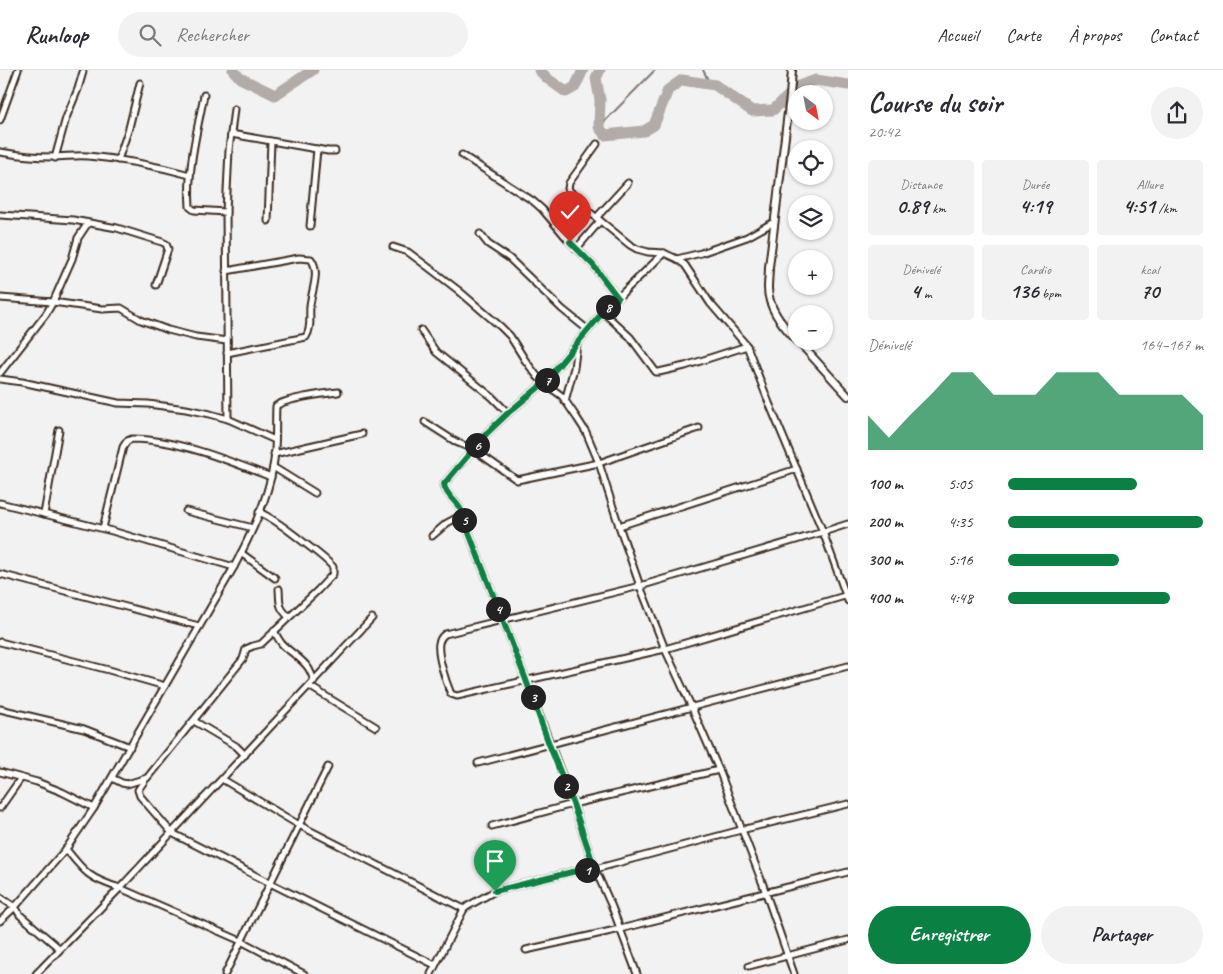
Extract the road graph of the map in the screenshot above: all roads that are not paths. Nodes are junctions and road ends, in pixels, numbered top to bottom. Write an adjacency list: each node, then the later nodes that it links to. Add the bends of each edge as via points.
1 (18, 70): 7 (street)
2 (792, 71): 23 (street)
3 (83, 72): 15 (street)
4 (140, 82): 16 (street)
5 (204, 95): 17 (street)
6 (234, 109): 8 (street)
7 (0, 120)
8 (231, 134): 9 (street); 19 (street)
9 (271, 141): 11 (street); 22 (street)
10 (597, 144): 21 (street, via 568,189)
11 (317, 149): 12 (street); 25 (street)
12 (335, 151)
13 (0, 152): 15 (street)
14 (462, 155): 28 (street, via 533,201)
15 (55, 158): 16 (street, via 71,155)
16 (118, 160): 17 (street)
17 (190, 175): 19 (street, via 190,207)
18 (628, 183): 21 (street)
19 (226, 212): 31 (street)
20 (0, 215): 24 (street)
21 (598, 220): 28 (street); 29 (street, via 637,249)
22 (268, 222)
23 (774, 222): 30 (street, via 747,237); 39 (street, via 768,290 771,306)
24 (88, 223): 32 (street, via 117,228 166,244 168,249); 35 (street, via 78,238)
25 (310, 226)
26 (480, 234): 38 (street)
27 (394, 247): 47 (street, via 408,252 501,327)
28 (576, 249): 34 (street)
29 (664, 253): 30 (street); 34 (street)
30 (677, 259): 42 (street)
31 (226, 271): 40 (street); 44 (street, via 299,258 314,262 315,275 306,337)
32 (156, 285)
33 (0, 298): 35 (street)
34 (618, 298): 36 (street)
35 (53, 302): 40 (street, via 102,309 121,308 168,330); 45 (street)
36 (603, 312): 38 (street); 42 (street, via 630,337 656,372)
37 (421, 330): 51 (street, via 436,352)
38 (588, 330): 41 (street)
39 (788, 331)
40 (227, 341): 44 (street)
41 (577, 344): 47 (street); 50 (street)
42 (747, 346): 62 (street)
43 (806, 350): 49 (street)
44 (227, 353): 52 (street)
45 (0, 373)
46 (0, 379): 52 (street, via 118,403 186,409)
47 (544, 383): 50 (street); 51 (street)
48 (338, 392): 57 (street, via 278,404)
49 (848, 396)
50 (565, 401): 60 (street, via 586,432)
51 (508, 413): 58 (street)
52 (228, 419): 57 (street)
53 (425, 422): 58 (street, via 460,445)
54 (699, 428): 60 (street)
55 (59, 430): 68 (street)
56 (362, 434): 59 (street)
57 (275, 440): 59 (street)
58 (474, 450): 60 (street, via 517,480); 69 (street, via 444,484 445,491)
59 (274, 454): 61 (street)
60 (599, 463): 71 (street)
61 (273, 467): 63 (street); 64 (street)
62 (796, 469): 71 (street); 74 (street)
63 (270, 477): 67 (street); 72 (street, via 202,452 132,439 123,447)
64 (315, 493)
65 (0, 502): 68 (street)
66 (186, 511): 73 (street)
67 (259, 512): 73 (street); 83 (street, via 282,525 333,567 333,574)
68 (44, 514): 72 (street)
69 (462, 515): 75 (street); 85 (street)
70 (848, 524): 74 (street)
71 (619, 526): 80 (street)
72 (103, 528): 77 (street)
73 (252, 528): 76 (street)
74 (823, 532): 80 (street); 82 (street)
75 (432, 536)
76 (241, 552): 77 (street); 79 (street)
77 (234, 567): 86 (street)
78 (0, 574): 86 (street)
79 (275, 578)
80 (640, 586): 85 (street); 89 (street)
81 (279, 589): 83 (street, via 282,611)
82 (847, 598): 89 (street)
83 (289, 617): 87 (street)
84 (372, 618): 92 (street)
85 (502, 620): 91 (street); 91 (street, via 442,637 439,643 446,684 451,694 456,696)
86 (199, 626): 93 (street)
87 (274, 631): 92 (street, via 283,645 308,667); 97 (street, via 260,645 246,649 243,659)
88 (0, 642): 93 (street)
89 (665, 649): 91 (street); 95 (street)
90 (848, 666): 95 (street)
91 (526, 680): 99 (street)
92 (314, 681): 94 (street)
93 (164, 686): 100 (street)
94 (309, 686): 98 (street); 101 (street)
95 (692, 708): 99 (street); 104 (street)
96 (0, 709): 100 (street, via 84,729)
97 (194, 721): 101 (street); 109 (street)
98 (376, 727)
99 (549, 744): 102 (street); 110 (street)
100 (130, 747): 107 (street)
101 (245, 755): 108 (street)
102 (478, 763)
103 (328, 767): 114 (street)
104 (719, 770): 110 (street); 116 (street)
105 (0, 772): 106 (street)
106 (21, 778): 112 (street); 113 (street, via 62,792)
107 (112, 778): 109 (street, via 124,784); 113 (street)
108 (222, 779): 114 (street); 117 (street)
109 (145, 780): 117 (street, via 138,790 140,796)
110 (573, 804): 115 (street); 119 (street)
111 (848, 804): 116 (street)
112 (0, 808)
113 (94, 808): 118 (street)
114 (299, 824): 121 (street); 126 (street)
115 (492, 826)
116 (741, 830): 119 (street); 123 (street)
117 (172, 833): 121 (street); 122 (street)
118 (66, 848): 122 (street, via 82,870 104,884); 125 (street)
119 (595, 869): 126 (street, via 495,891); 128 (street)
120 (848, 872): 123 (street)
121 (270, 883): 130 (street); 134 (street)
122 (120, 888): 130 (street); 131 (street)
123 (766, 893): 128 (street); 133 (street)
124 (0, 897): 125 (street)
125 (15, 907): 127 (street); 131 (street)
126 (464, 909): 134 (street)
127 (0, 921)
128 (620, 929): 132 (street); 140 (street)
129 (848, 940): 133 (street)
130 (241, 941): 137 (street); 138 (street)
131 (60, 949): 136 (street)
132 (526, 950)
133 (788, 956): 135 (street); 141 (street)
134 (435, 965): 139 (street)
135 (748, 966)
136 (36, 974)
137 (225, 974)
138 (304, 974)
139 (430, 974)
140 (637, 974)
141 (794, 974)

